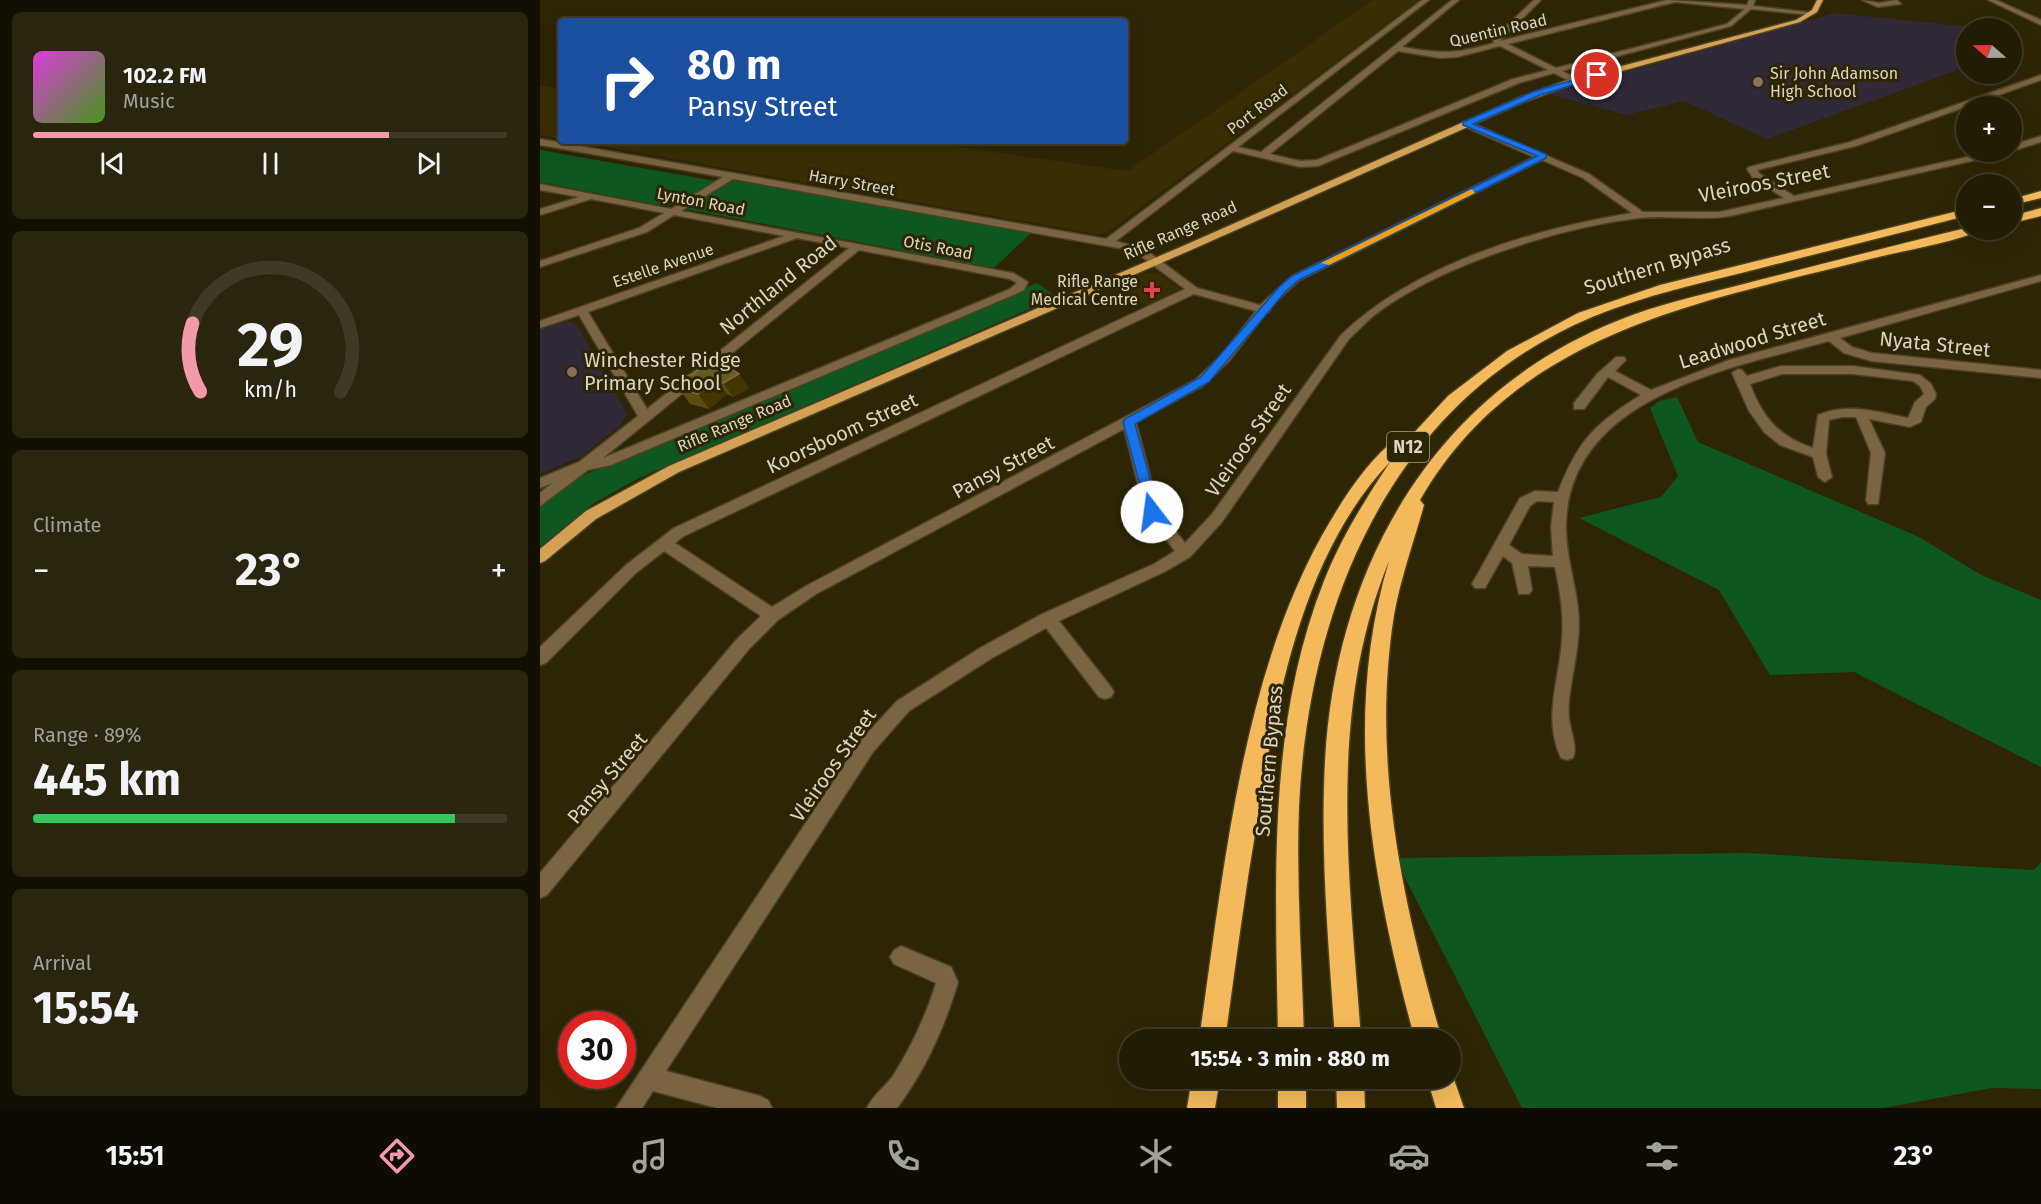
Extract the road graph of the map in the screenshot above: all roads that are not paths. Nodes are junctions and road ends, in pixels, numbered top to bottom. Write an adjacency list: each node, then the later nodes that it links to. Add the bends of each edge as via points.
1 (1426, 0): 22 (street, Port Road)
2 (1456, 0): 14 (street, Port Road)
3 (1538, 0): 13 (street, via 1495,40)
4 (1670, 0): 5 (street)
5 (1676, 0): 10 (street); 13 (street, Quentin Road)
6 (1820, 0): 11 (main road)
7 (1865, 0): 8 (street, via 1878,5 1898,4)
8 (1893, 0)
9 (1991, 0): 12 (street)
10 (1751, 4): 11 (street); 15 (street, via 1734,22 1720,27)
11 (1812, 13): 17 (main road, Rifle Range Road, via 1790,23)
12 (2041, 23)
13 (1500, 44): 14 (street, Quentin Road, via 1448,56); 15 (street)
14 (1396, 48): 23 (street, Port Road)
15 (1556, 71): 17 (street); 23 (street, via 1513,82 1318,163 1300,165)
16 (2041, 77): 30 (street, via 1853,144 1752,169 1756,176)
17 (1576, 81): 18 (main road, Rifle Range Road, via 1537,93)
18 (1466, 124): 24 (street); 42 (main road, Rifle Range Road)
19 (2041, 139): 21 (street)
20 (540, 142): 26 (street, Harry Street)
21 (2022, 145)
22 (1231, 148): 23 (street); 40 (street, Port Road)
23 (1262, 156)
24 (1543, 156): 35 (street, via 1593,179); 47 (street, Pansy Street, via 1296,278)
25 (1956, 162): 30 (street, Vleiroos Street)
26 (731, 176): 33 (street); 40 (street, Harry Street)
27 (540, 187): 29 (street, Lynton Road)
28 (2041, 194): 31 (highway)
29 (592, 196): 32 (street); 33 (street, Lynton Road)
30 (1793, 199): 35 (street, Vleiroos Street, via 1715,216)
31 (2022, 199)
32 (540, 212)
33 (675, 212): 39 (street, Lynton Road); 43 (street, via 638,233)
34 (2041, 212): 37 (highway)
35 (1641, 215): 72 (street, Vleiroos Street, via 1510,246 1444,273 1362,318 1217,518)
36 (1956, 216): 60 (highway, Southern Bypass / N12, via 1654,291 1606,307 1523,347 1461,392)
37 (2022, 217)
38 (1956, 234): 66 (highway, N12, via 1688,302 1618,325 1561,352 1517,381 1461,431)
39 (797, 235): 41 (street, Lynton Road); 48 (street, Estelle Avenue)
40 (1107, 243): 42 (street, Harry Street, via 1140,251)
41 (857, 247): 44 (street, Otis Road); 59 (street, Northland Road)
42 (1153, 262): 46 (street, Harry Street); 73 (main road, Rifle Range Road, via 655,478 591,514)
43 (540, 264)
44 (1013, 276): 63 (street, Rifle Range Road, via 1023,282 1014,291 606,462)
45 (2041, 278): 50 (street, Leadwood Street)
46 (1193, 290): 47 (street, Harry Street); 70 (street, Koorsboom Street, via 724,509)
47 (1265, 310): 61 (street, Pansy Street, via 1205,380)
48 (582, 311): 49 (street, Estelle Avenue); 59 (street)
49 (540, 326)
50 (1831, 336): 52 (street, Leadwood Street); 54 (street, Nyata Street, via 1848,350 1871,357)
51 (1620, 360): 53 (street)
52 (1730, 364): 55 (street); 56 (street, Leadwood Street)
53 (1607, 371): 56 (street); 57 (street)
54 (2041, 374)
55 (1744, 381): 58 (street, via 1782,370 1853,370 1916,378 1930,394 1910,423); 62 (street, via 1767,430 1791,446)
56 (1651, 396): 67 (street, Leadwood Street, via 1596,434 1581,456)
57 (1579, 406)
58 (1860, 413): 62 (street, via 1836,413 1823,418); 68 (street, via 1876,444)
59 (645, 417): 63 (street, Northland Road)
60 (1430, 421): 85 (highway, via 1386,455 1356,494 1329,537 1291,621 1266,705); 86 (highway, Southern Bypass / N12, via 1391,468 1358,524 1324,601 1304,678 1288,805)
61 (1129, 422): 72 (street, via 1152,512); 78 (street, Pansy Street, via 811,590)
62 (1819, 454): 64 (street)
63 (583, 466): 65 (street); 69 (street, Rifle Range Road)
64 (1825, 477)
65 (540, 483)
66 (1420, 483): 87 (highway, N12, via 1392,534 1361,612 1344,683 1336,827); 88 (highway, via 1385,615 1375,730 1389,882)
67 (1563, 497): 71 (street, via 1530,497); 75 (street, Leadwood Street, via 1558,521)
68 (1873, 500)
69 (540, 501)
70 (663, 543): 78 (street); 80 (street, Koorsboom Street)
71 (1500, 547): 74 (street); 76 (street)
72 (1185, 553): 79 (street, Vleiroos Street)
73 (540, 557)
74 (1519, 560): 75 (street); 77 (street)
75 (1563, 562): 82 (street, Leadwood Street, via 1571,625 1558,721)
76 (1480, 584)
77 (1524, 590)
78 (772, 615): 83 (street, Pansy Street, via 743,644)
79 (1048, 619): 81 (street); 89 (street, Vleiroos Street, via 915,696 879,729)
80 (540, 658)
81 (1105, 692)
82 (1567, 752)
83 (540, 888)
84 (901, 957): 96 (street, via 943,975 947,982 915,1061 886,1104)
85 (1214, 1029)
86 (1291, 1029)
87 (1347, 1029)
88 (1427, 1029)
89 (648, 1078): 94 (street, Vleiroos Street); 95 (street)
90 (1204, 1089): 97 (highway)
91 (1292, 1089): 98 (highway)
92 (1351, 1089): 99 (highway)
93 (1444, 1089): 100 (highway)
94 (628, 1108)
95 (760, 1108)
96 (879, 1108)
97 (1201, 1108)
98 (1292, 1108)
99 (1352, 1108)
100 (1450, 1108)

